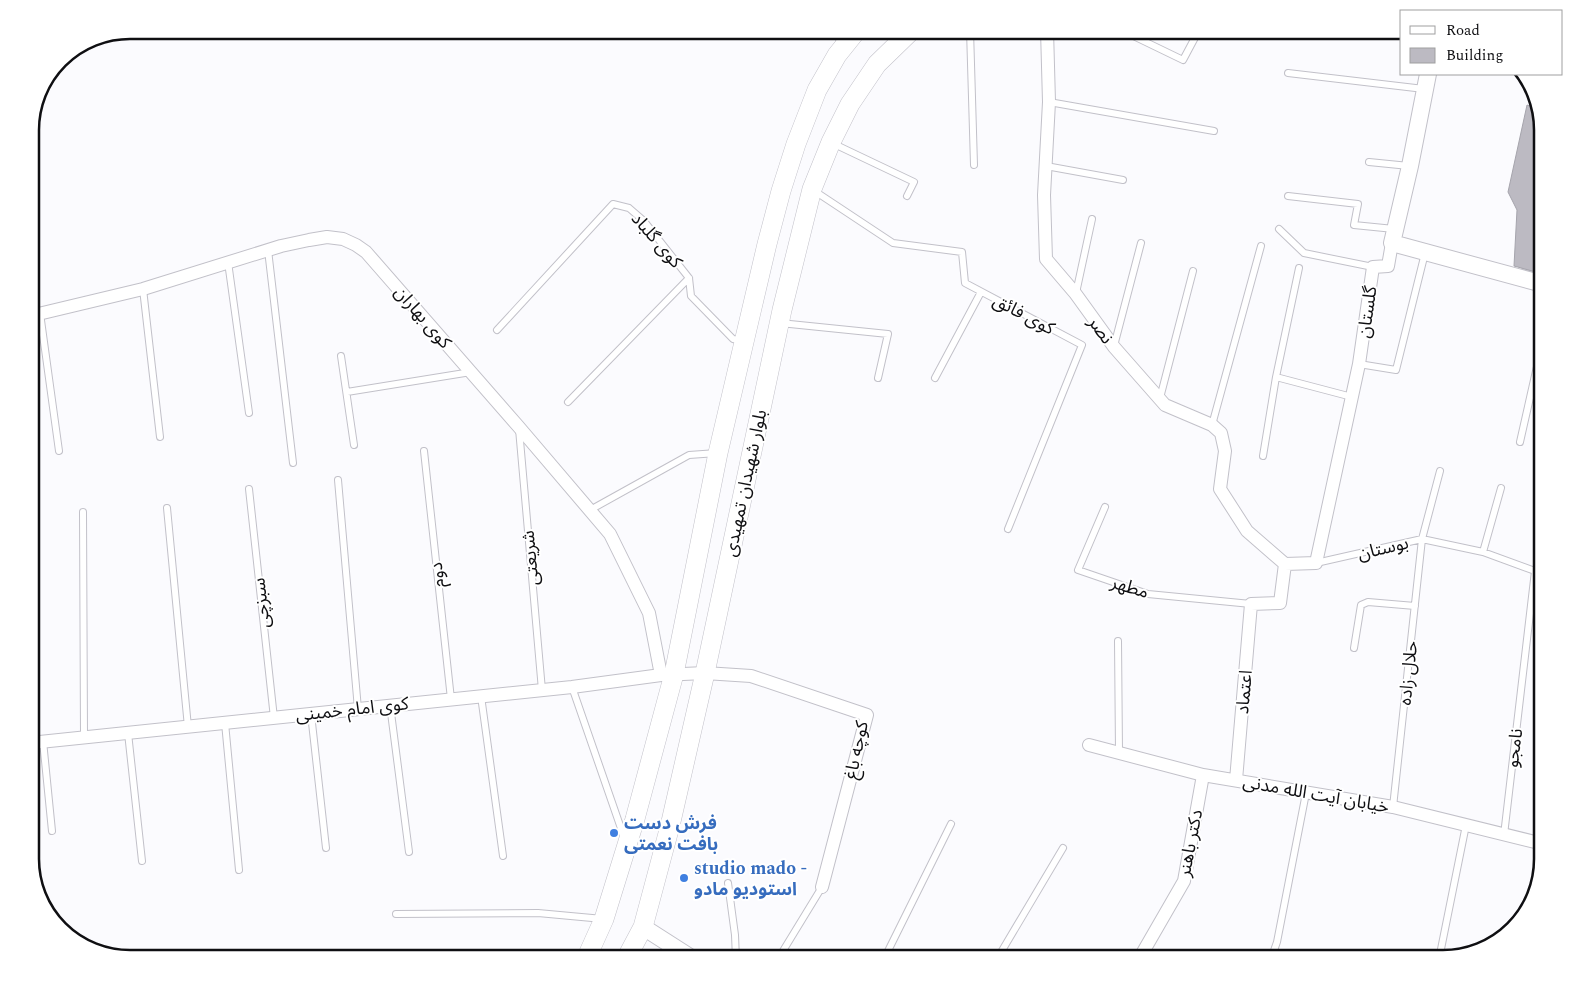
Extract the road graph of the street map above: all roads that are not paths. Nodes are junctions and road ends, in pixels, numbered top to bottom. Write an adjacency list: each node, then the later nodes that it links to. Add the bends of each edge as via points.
1 (840, 39): 8 (lane)
2 (850, 39): 8 (main road, بلوار شهیدان تمهیدی)
3 (903, 39): 13 (main road, بلوار شهیدان تمهیدی, via 877,64 850,104)
4 (970, 39): 15 (lane)
5 (1048, 39): 11 (street, نصر)
6 (1140, 39): 7 (lane, via 1183,60)
7 (1195, 39)
8 (837, 55): 42 (main road, بلوار شهیدان تمهیدی, via 817,90 796,144 767,244)
9 (1288, 73): 10 (lane)
10 (1427, 82): 17 (street, گلستان)
11 (1049, 102): 12 (lane); 16 (street, نصر)
12 (1214, 131)
13 (831, 142): 19 (main road, بلوار شهیدان تمهیدی); 20 (lane, via 914,182)
14 (1369, 162): 17 (lane)
15 (974, 165)
16 (1046, 166): 18 (lane); 37 (street, نصر, via 1046,259)
17 (1410, 166): 24 (street, گلستان)
18 (1123, 180)
19 (812, 190): 36 (lane, کوی فائق, via 893,244 962,252 965,283); 39 (main road, بلوار شهیدان تمهیدی)
20 (907, 196)
21 (1288, 196): 24 (lane, via 1358,204 1354,225)
22 (1092, 218): 37 (lane)
23 (1279, 229): 30 (lane, via 1304,253)
24 (1393, 236): 28 (street); 30 (street, گلستان, via 1388,266)
25 (1141, 243): 43 (lane)
26 (1261, 246): 56 (lane)
27 (268, 250): 29 (street, کوی بهاران); 46 (street, کوی بهاران, via 327,238 343,239 356,245 366,252); 65 (lane)
28 (1425, 252): 34 (street); 45 (lane, via 1396,370)
29 (228, 262): 35 (street, کوی بهاران); 55 (lane)
30 (1373, 267): 45 (street, گلستان)
31 (1299, 268): 47 (lane)
32 (1193, 271): 53 (lane)
33 (689, 278): 40 (lane, کوی گلباد, via 644,221 629,208 613,204); 42 (lane, کوی گلباد, via 691,296 733,339); 54 (lane)
34 (1534, 282)
35 (143, 289): 38 (street, کوی بهاران); 58 (lane)
36 (981, 292): 49 (lane); 74 (lane, کوی فائق, via 1082,345)
37 (1075, 293): 43 (street, نصر)
38 (39, 313)
39 (779, 322): 48 (lane, via 888,334); 85 (main road, بلوار شهیدان تمهیدی)
40 (497, 330)
41 (39, 337): 62 (lane)
42 (744, 342): 63 (main road, بلوار شهیدان تمهیدی)
43 (1114, 347): 53 (street, نصر)
44 (341, 356): 51 (lane)
45 (1359, 364): 52 (street, گلستان)
46 (470, 372): 51 (lane); 57 (street, کوی بهاران)
47 (1276, 377): 52 (lane); 64 (lane)
48 (878, 378)
49 (935, 378)
50 (1534, 380): 59 (lane)
51 (347, 392): 60 (lane)
52 (1352, 397): 77 (street, گلستان)
53 (1160, 399): 56 (street, نصر, via 1165,405)
54 (568, 402)
55 (249, 413)
56 (1212, 425): 78 (street, via 1221,433 1225,451 1220,489 1246,531)
57 (518, 426): 72 (street, کوی بهاران); 88 (lane, شریعتی)
58 (160, 437)
59 (1520, 442)
60 (354, 445)
61 (424, 451): 90 (lane, دوم)
62 (59, 452)
63 (718, 453): 72 (lane, via 689,455); 86 (main road, بلوار شهیدان تمهیدی)
64 (1263, 456)
65 (293, 463)
66 (1440, 471): 75 (lane, حلال زاده)
67 (338, 480): 92 (lane)
68 (1501, 488): 76 (lane)
69 (249, 489): 94 (lane, سبزچی)
70 (1105, 507): 81 (lane, مطهر, via 1078,570 1148,594)
71 (167, 508): 96 (lane)
72 (590, 510): 86 (street, کوی بهاران, via 610,534 649,613)
73 (83, 512): 98 (lane)
74 (1008, 529)
75 (1422, 539): 76 (lane, بوستان); 77 (lane, بوستان); 82 (lane, حلال زاده)
76 (1483, 552): 79 (lane, بوستان)
77 (1316, 563): 78 (street, بوستان)
78 (1285, 564): 81 (street, via 1280,603)
79 (1534, 571)
80 (1534, 580): 110 (lane, نامجو)
81 (1252, 604): 104 (street, اعتماد)
82 (1415, 606): 84 (lane, via 1368,602 1361,605); 106 (lane, حلال زاده)
83 (1118, 641): 101 (lane)
84 (1354, 648)
85 (705, 673): 86 (street, کوی امام خمینی); 120 (street, کوچه باغ, via 751,676 867,715); 123 (main road, بلوار شهیدان تمهیدی)
86 (667, 674): 87 (street, کوی امام خمینی); 112 (main road, بلوار شهیدان تمهیدی)
87 (572, 687): 88 (street, کوی امام خمینی); 112 (lane)
88 (542, 690): 89 (street, کوی امام خمینی)
89 (481, 696): 90 (street, کوی امام خمینی); 116 (lane)
90 (451, 699): 91 (street, کوی امام خمینی)
91 (390, 706): 92 (street, کوی امام خمینی); 115 (lane)
92 (358, 709): 93 (street, کوی امام خمینی)
93 (310, 714): 94 (street, کوی امام خمینی); 113 (lane)
94 (274, 718): 95 (street, کوی امام خمینی)
95 (225, 723): 96 (street, کوی امام خمینی); 118 (lane)
96 (188, 727): 97 (street, کوی امام خمینی)
97 (128, 733): 98 (street, کوی امام خمینی); 117 (lane)
98 (84, 737): 99 (street, کوی امام خمینی)
99 (39, 742)
100 (1089, 744): 101 (street, خیابان آیت الله مدنی)
101 (1119, 752): 103 (street, خیابان آیت الله مدنی)
102 (39, 754): 109 (lane)
103 (1203, 775): 104 (street, خیابان آیت الله مدنی); 131 (street, دکتر باهنر, via 1184,881)
104 (1236, 780): 105 (street, خیابان آیت الله مدنی)
105 (1306, 793): 106 (street, خیابان آیت الله مدنی); 132 (lane)
106 (1393, 807): 108 (street, خیابان آیت الله مدنی)
107 (951, 824): 129 (lane)
108 (1466, 825): 110 (street, خیابان آیت الله مدنی); 133 (lane)
109 (52, 831)
110 (1504, 835): 111 (street, خیابان آیت الله مدنی)
111 (1534, 842)
112 (627, 845): 122 (main road, بلوار شهیدان تمهیدی)
113 (326, 848)
114 (1064, 848): 130 (lane)
115 (409, 852)
116 (502, 856)
117 (142, 861)
118 (239, 870)
119 (728, 883): 127 (lane)
120 (822, 887): 128 (lane)
121 (396, 914): 122 (lane, via 538,913)
122 (604, 919): 124 (main road, بلوار شهیدان تمهیدی)
123 (643, 927): 125 (main road, بلوار شهیدان تمهیدی); 126 (street)
124 (590, 950)
125 (631, 950)
126 (679, 950)
127 (736, 950)
128 (784, 950)
129 (888, 950)
130 (1002, 950)
131 (1144, 950)
132 (1274, 950)
133 (1441, 950)

